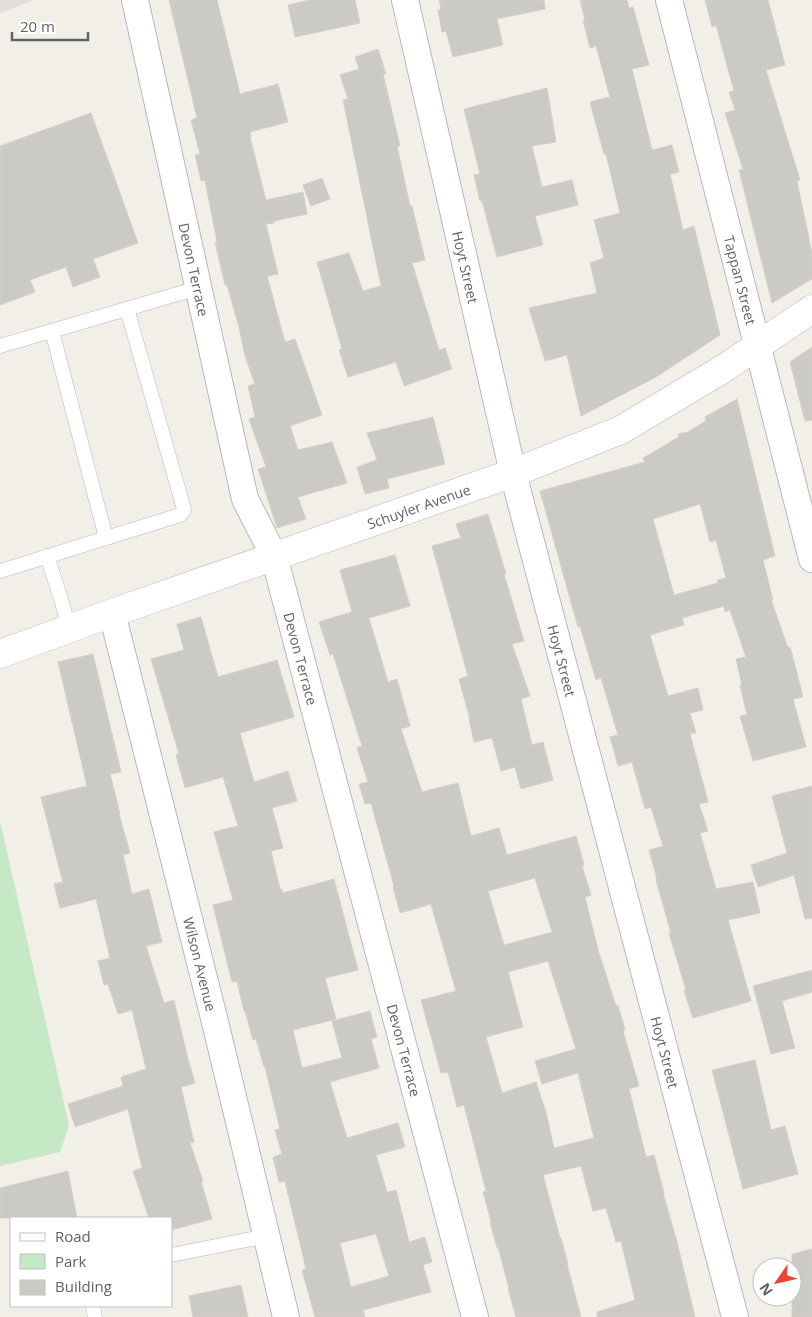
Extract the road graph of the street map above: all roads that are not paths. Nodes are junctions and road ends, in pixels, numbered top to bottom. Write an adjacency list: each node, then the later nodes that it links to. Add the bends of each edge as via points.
1 (135, 0): 4 (street, Devon Terrace)
2 (405, 0): 10 (street, Hoyt Street)
3 (669, 0): 9 (street, Tappan Street)
4 (198, 288): 6 (lane); 13 (street, Devon Terrace, via 245,499)
5 (812, 308): 9 (main road, Schuyler Avenue)
6 (127, 309): 7 (lane); 11 (lane, via 184,509 180,515)
7 (52, 331): 8 (lane); 11 (lane)
8 (0, 346)
9 (758, 346): 10 (main road, Schuyler Avenue, via 620,430); 14 (street, Tappan Street)
10 (513, 473): 13 (main road, Schuyler Avenue); 23 (street, Hoyt Street)
11 (106, 538): 12 (lane)
12 (47, 556): 15 (lane); 17 (lane)
13 (274, 556): 16 (main road, Schuyler Avenue); 22 (street, Devon Terrace)
14 (812, 558)
15 (0, 570)
16 (112, 612): 17 (main road, Schuyler Avenue); 19 (street, Wilson Avenue)
17 (69, 629): 18 (main road, Schuyler Avenue)
18 (0, 654)
19 (267, 1236): 20 (lane); 21 (street, Wilson Avenue)
20 (172, 1255)
21 (286, 1317)
22 (475, 1317)
23 (735, 1317)

